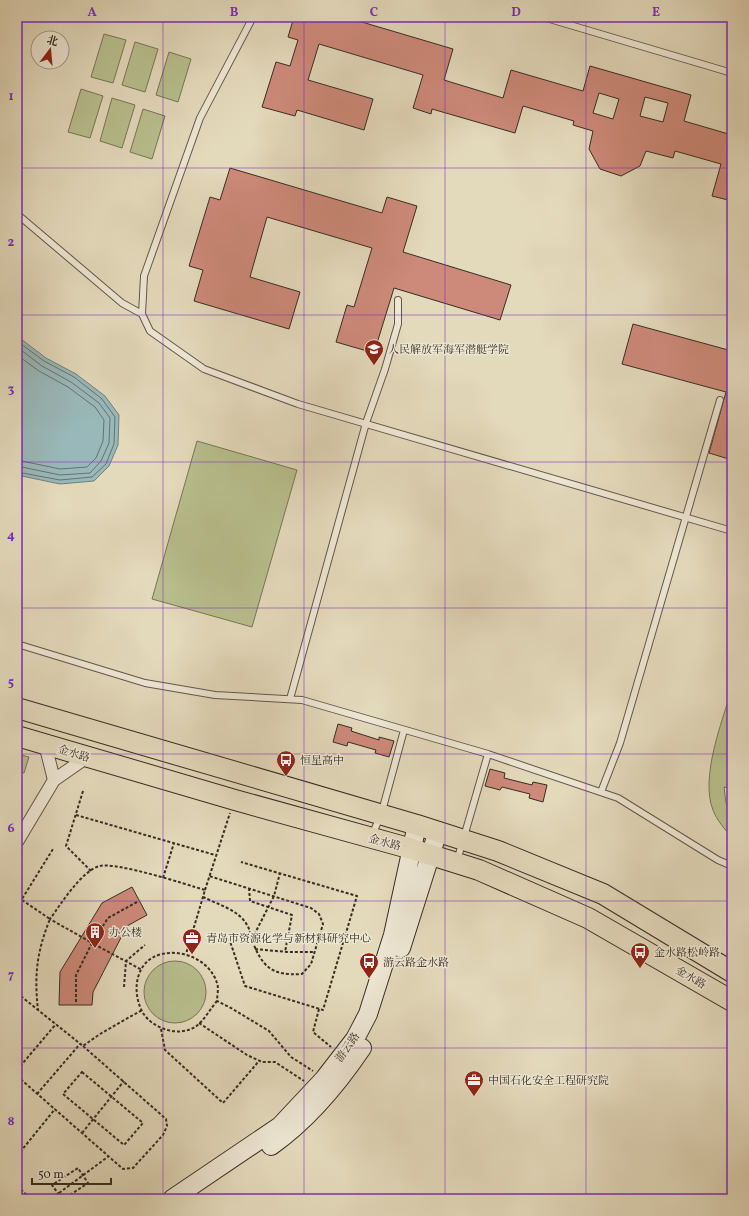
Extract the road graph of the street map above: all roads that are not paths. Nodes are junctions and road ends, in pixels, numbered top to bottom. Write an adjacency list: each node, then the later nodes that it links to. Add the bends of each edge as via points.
1 (253, 17): 6 (lane, via 200,118 144,276)
2 (543, 17): 3 (lane)
3 (732, 73)
4 (17, 214): 6 (lane, via 122,303)
5 (398, 300): 8 (lane, via 398,324)
6 (142, 314): 8 (lane, via 150,331 204,369 298,404)
7 (720, 400): 9 (lane)
8 (366, 424): 9 (lane); 12 (lane)
9 (684, 517): 10 (lane); 20 (lane, via 620,743)
10 (732, 531)
11 (17, 644): 12 (lane, via 145,683 215,695)
12 (290, 699): 14 (lane, via 302,700)
13 (17, 708): 21 (main road)
14 (404, 730): 17 (lane); 21 (lane)
15 (17, 736): 16 (main road, 金水路)
16 (45, 744): 18 (main road, 金水路); 19 (street)
17 (488, 754): 20 (lane); 25 (lane)
18 (87, 757): 19 (street); 24 (main road, 金水路)
19 (54, 780): 26 (street)
20 (600, 792): 29 (lane, via 618,798 718,860)
21 (381, 815): 22 (main road); 24 (lane)
22 (417, 825): 23 (main road); 27 (main road, 游云路)
23 (438, 831): 25 (main road); 27 (main road, 游云路)
24 (371, 838): 27 (main road, 金水路)
25 (464, 840): 28 (lane); 30 (main road, via 498,851 603,894)
26 (17, 842)
27 (421, 852): 28 (main road, 金水路); 32 (main road, 游云路, via 368,1014 355,1039 319,1084 280,1126); 33 (main road, 游云路, via 379,1014 344,1075 293,1131)
28 (457, 863): 31 (main road, 金水路, via 479,870 588,918)
29 (732, 866)
30 (732, 972)
31 (732, 1001)
32 (172, 1199)
33 (190, 1199)

